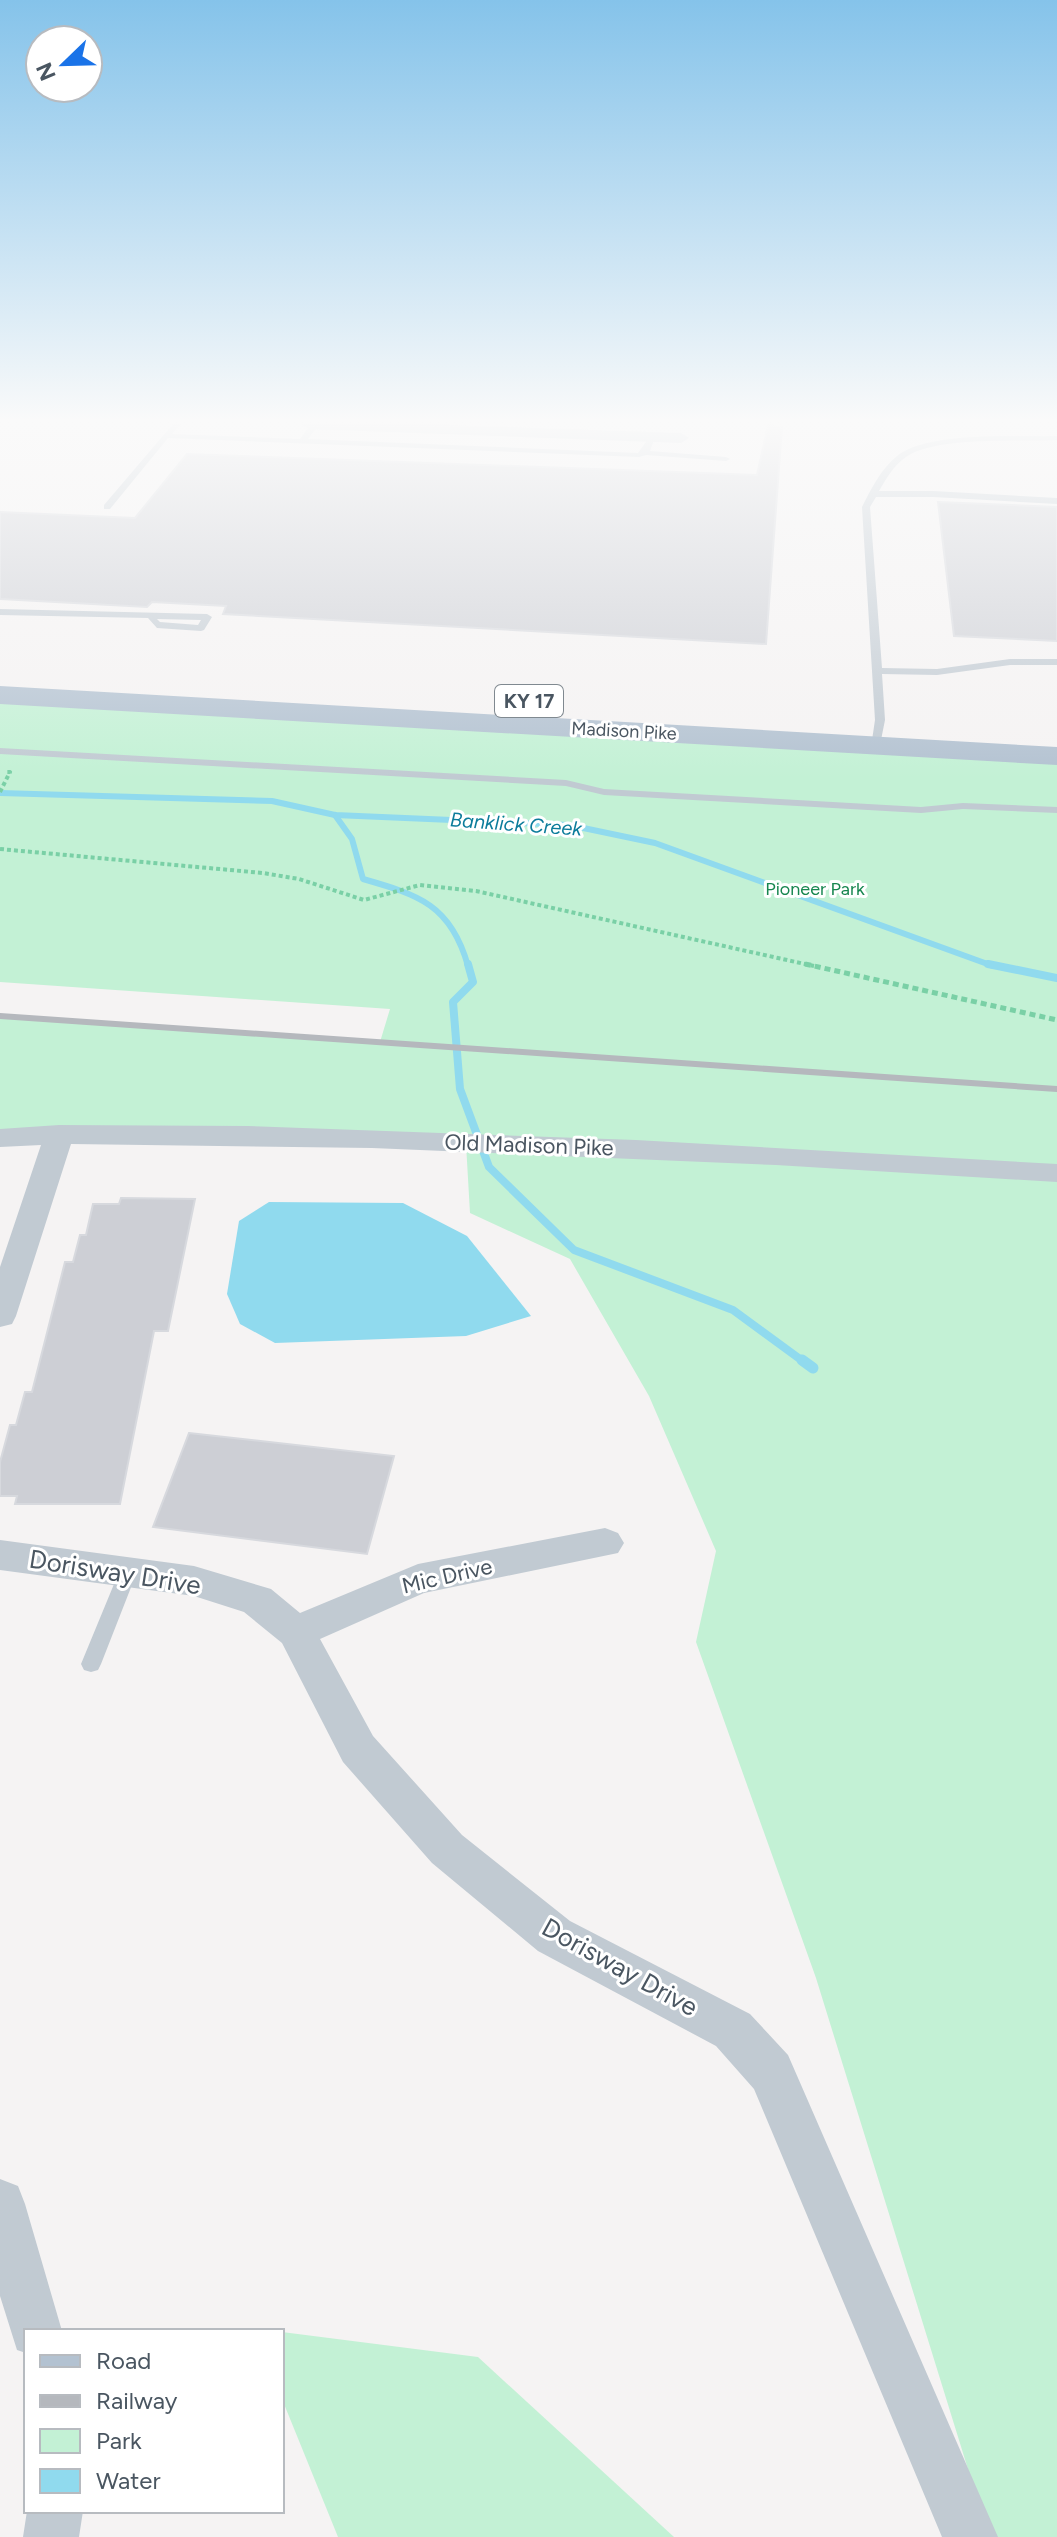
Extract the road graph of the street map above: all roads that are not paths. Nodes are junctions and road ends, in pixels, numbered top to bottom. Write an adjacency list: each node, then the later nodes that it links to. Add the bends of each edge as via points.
1 (868, 542): 5 (lane)
2 (0, 612): 3 (lane)
3 (152, 619)
4 (1057, 662): 5 (lane, via 937,672)
5 (875, 671): 9 (lane)
6 (0, 673): 9 (main road, Madison Pike / KY 17)
7 (0, 695): 9 (main road, Madison Pike / KY 17)
8 (1057, 730): 9 (main road, Madison Pike / KY 17)
9 (877, 733): 11 (main road, Madison Pike / KY 17)
10 (0, 751): 12 (lane, via 566,783 604,792 921,810)
11 (1057, 756)
12 (1057, 810)
13 (59, 1134): 14 (street, Old Madison Pike); 15 (street, Old Madison Pike, via 365,1139 894,1160); 16 (street)
14 (0, 1138)
15 (1057, 1173)
16 (0, 1316)
17 (605, 1543): 20 (street, Mic Drive, via 418,1579)
18 (0, 1555): 19 (street, Dorisway Drive)
19 (128, 1572): 20 (street, Dorisway Drive, via 194,1581 257,1600); 21 (lane)
20 (296, 1632): 26 (street, Dorisway Drive, via 358,1749 447,1849 554,1936 733,2030 771,2072)
21 (91, 1664)
22 (0, 2204): 23 (street)
23 (35, 2329)
24 (55, 2513): 25 (street)
25 (51, 2537)
26 (970, 2537)

